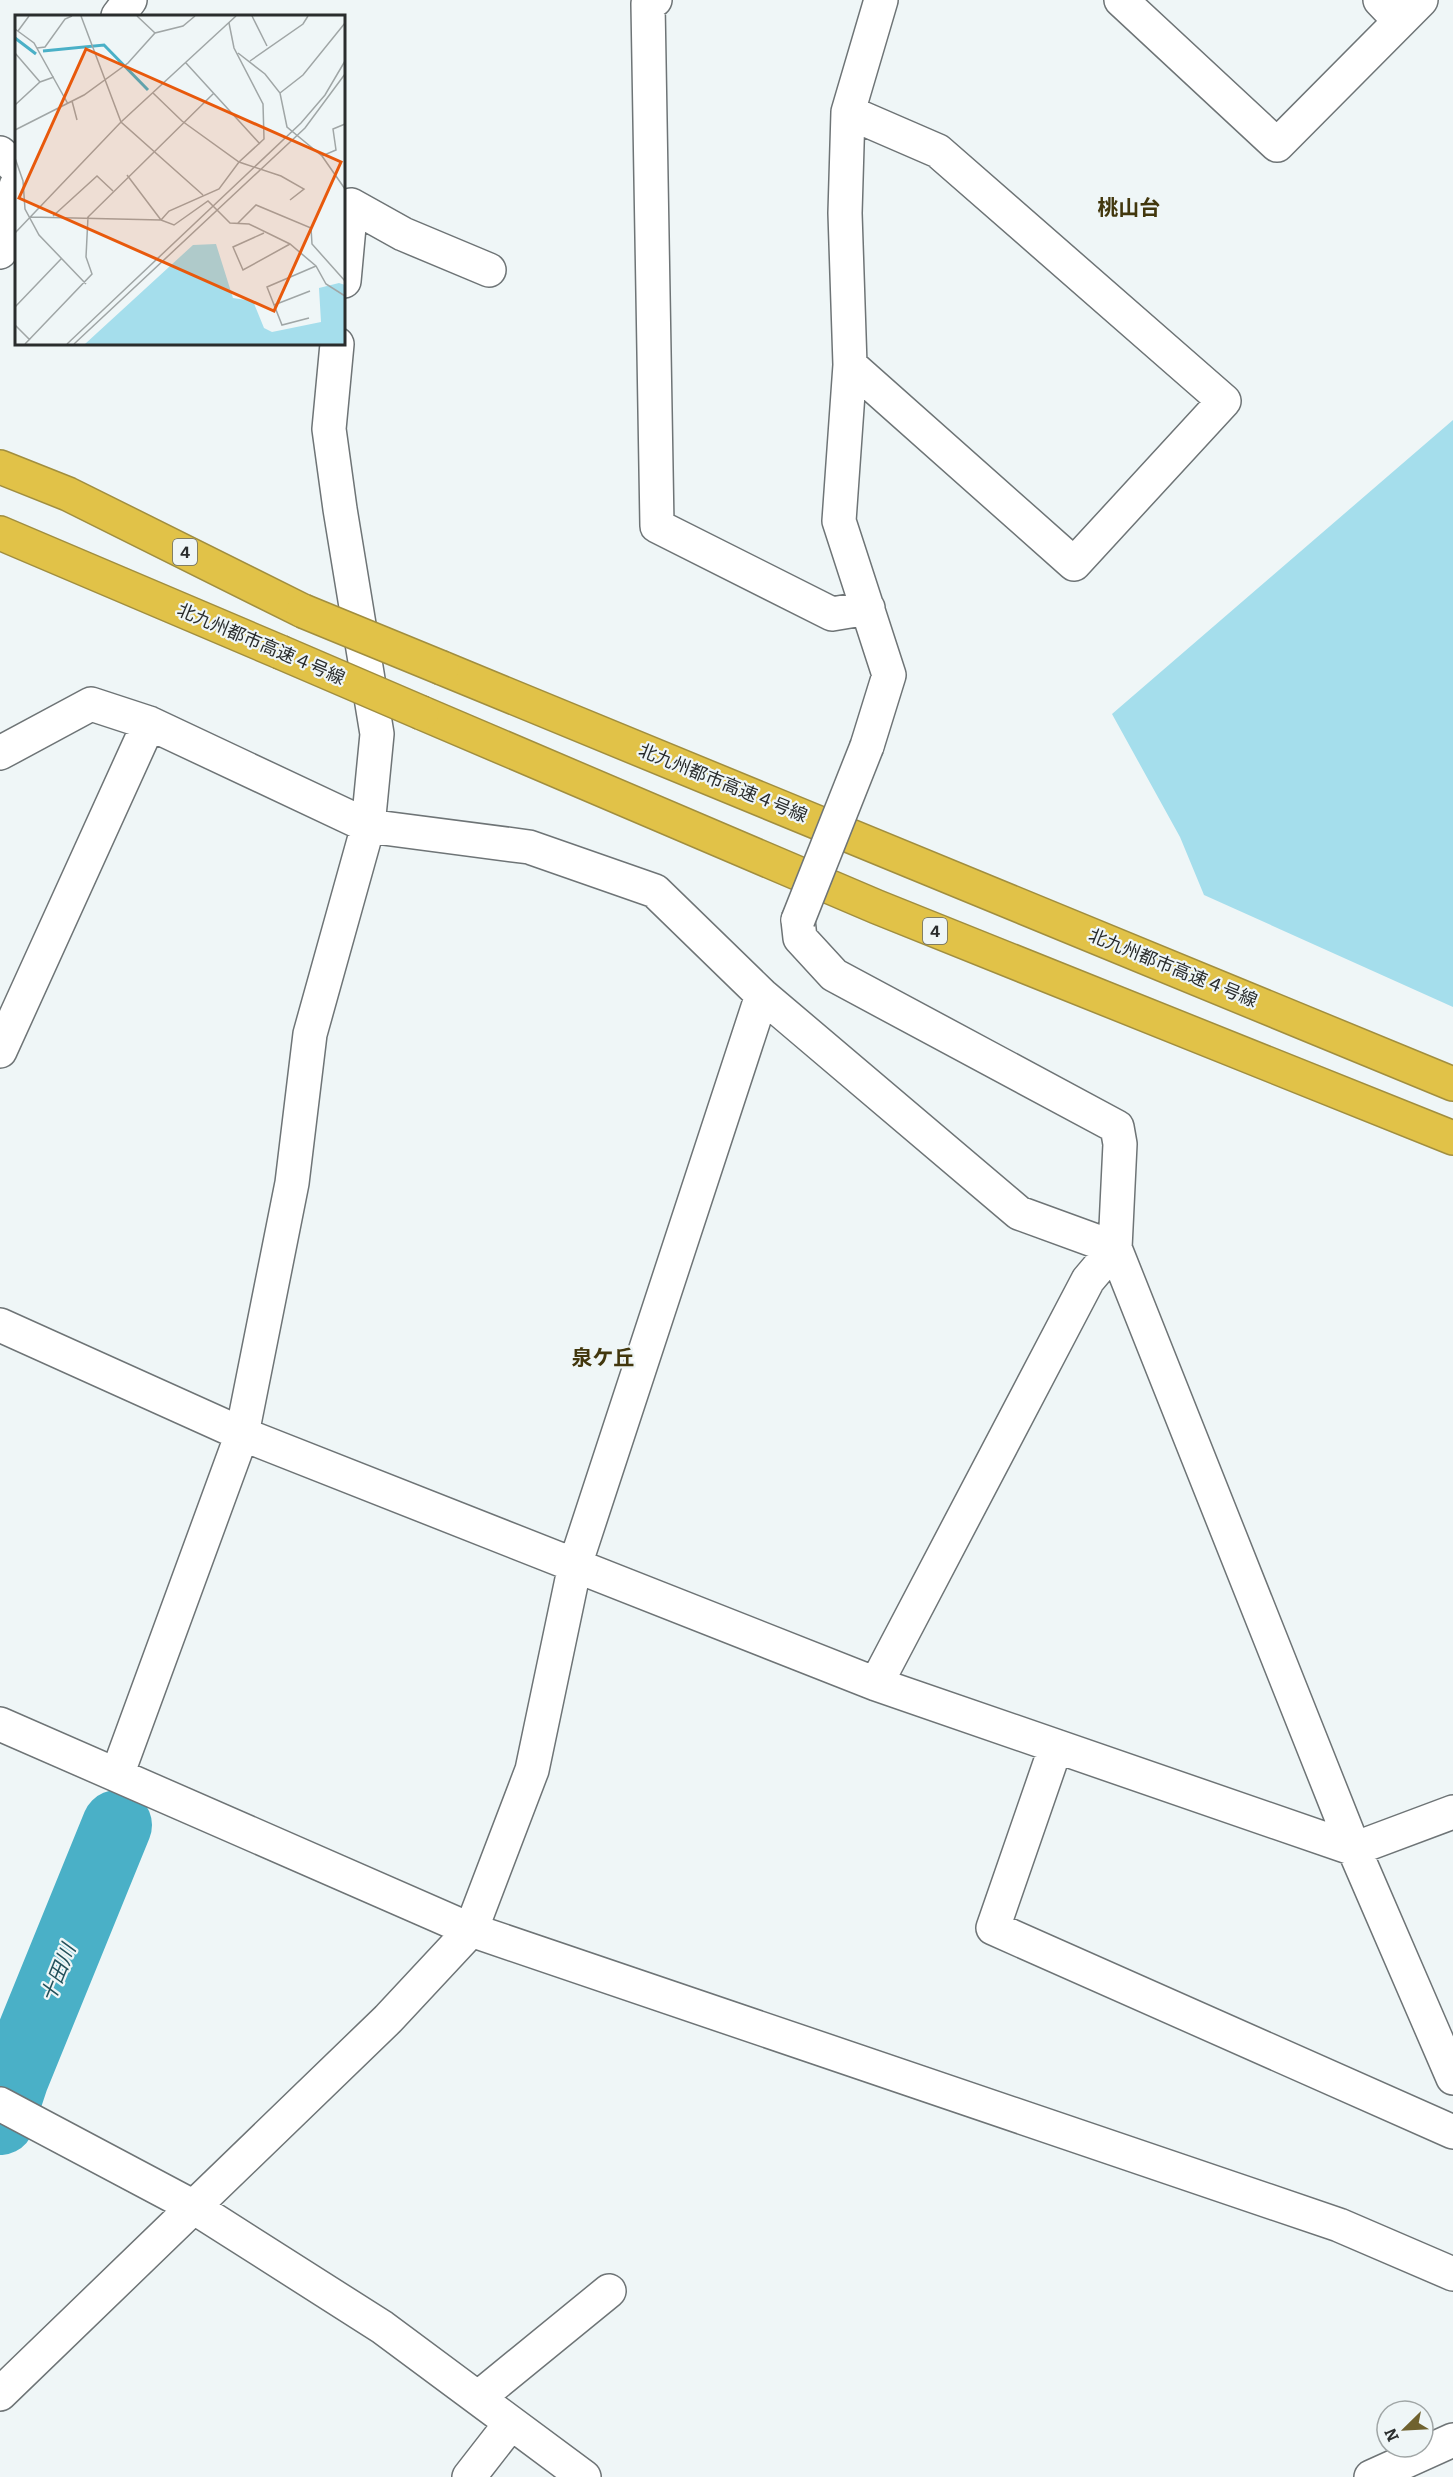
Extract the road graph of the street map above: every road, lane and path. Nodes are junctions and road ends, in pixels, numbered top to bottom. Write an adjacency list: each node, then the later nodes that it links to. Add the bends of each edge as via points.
1 (130, 0): 6 (street)
2 (655, 0): 18 (street, via 648,4 657,526 832,614)
3 (881, 0): 7 (street)
4 (1120, 0): 5 (street, via 1277,145)
5 (1400, 7)
6 (119, 15)
7 (848, 112): 15 (street, via 845,213); 15 (street, via 938,150 1224,401 1074,564)
8 (0, 153): 9 (street)
9 (15, 167)
10 (15, 190): 11 (street)
11 (0, 252)
12 (345, 270): 13 (street, via 351,205 403,234)
13 (489, 270)
14 (337, 345): 21 (street, via 329,429 377,734)
15 (850, 365): 18 (street, via 839,520)
16 (0, 467): 24 (highway, 北九州都市高速４号線 / 4, bridge, via 68,494 303,611)
17 (0, 533): 25 (highway, 北九州都市高速４号線 / 4, bridge, via 877,908)
18 (868, 608): 26 (street, bridge, via 889,675 867,746 798,920 800,938 834,975 1117,1127 1120,1144)
19 (149, 723): 20 (street, via 92,704); 21 (street); 23 (street)
20 (0, 753)
21 (368, 826): 22 (street, via 529,847 655,891); 28 (street, via 310,1034 292,1183)
22 (762, 995): 26 (street, via 1019,1213); 29 (street)
23 (0, 1051)
24 (1453, 1084)
25 (1453, 1138)
26 (1115, 1248): 30 (street, via 1088,1280); 35 (street)
27 (0, 1325): 28 (street)
28 (242, 1434): 29 (street); 33 (street)
29 (575, 1565): 30 (street); 36 (street, via 532,1770)
30 (876, 1684): 32 (street)
31 (0, 1724): 33 (street)
32 (1056, 1746): 35 (street); 39 (street, via 993,1928)
33 (117, 1775): 36 (street)
34 (1453, 1812): 35 (street)
35 (1354, 1849): 37 (street)
36 (471, 1930): 40 (street, via 388,2019); 41 (street, via 1339,2225)
37 (1453, 2078)
38 (0, 2104): 40 (street)
39 (1453, 2132)
40 (192, 2206): 43 (street); 44 (street, via 382,2327)
41 (1453, 2274)
42 (609, 2291): 44 (street)
43 (0, 2394)
44 (478, 2398): 45 (street)
45 (512, 2423): 47 (street); 48 (street)
46 (1453, 2440): 49 (street)
47 (469, 2477)
48 (584, 2477)
49 (1371, 2477)

